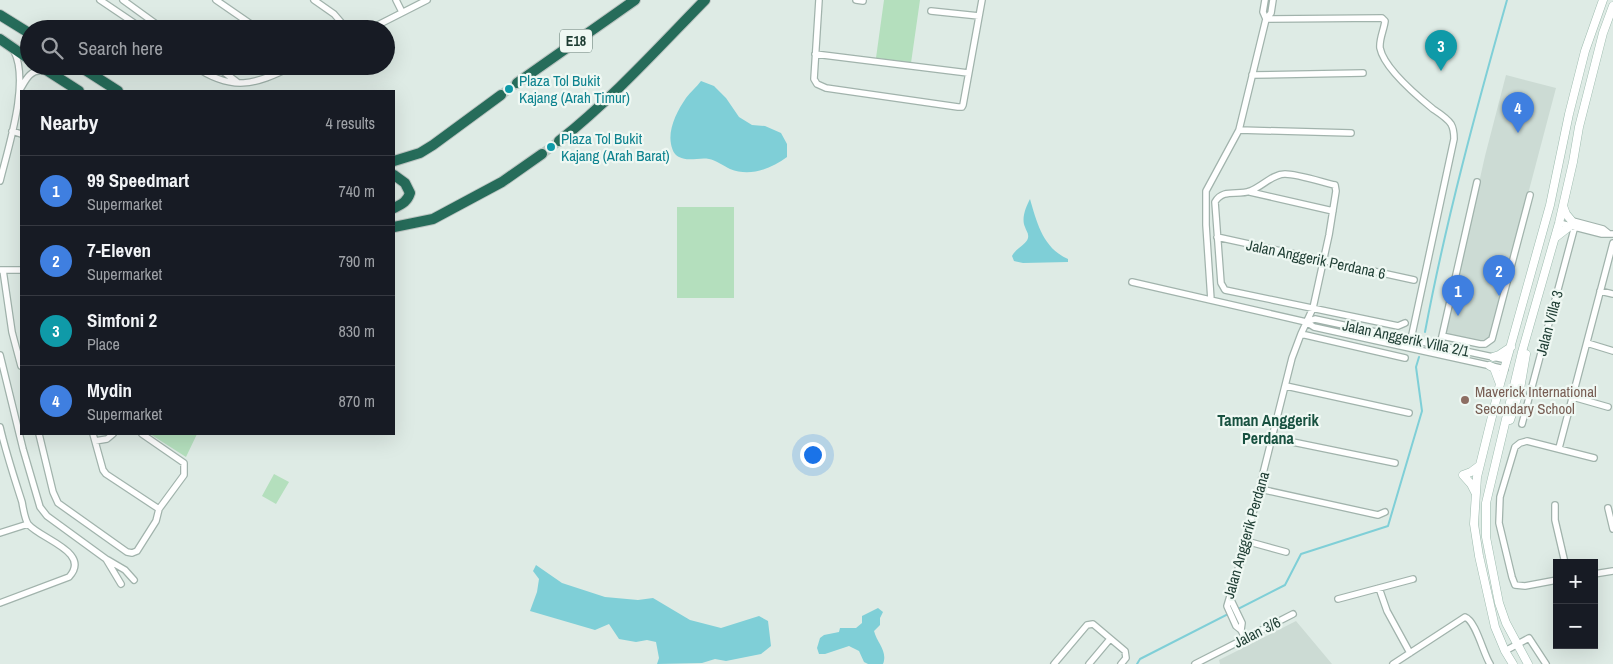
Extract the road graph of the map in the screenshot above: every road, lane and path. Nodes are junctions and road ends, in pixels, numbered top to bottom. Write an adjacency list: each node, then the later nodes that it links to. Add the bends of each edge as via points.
1 (100, 0): 22 (street)
2 (122, 0): 23 (street)
3 (216, 0): 24 (street)
4 (314, 0): 25 (street)
5 (396, 0): 18 (street)
6 (427, 0): 18 (street)
7 (635, 0): 42 (highway, E18)
8 (705, 0): 52 (highway, via 606,100)
9 (819, 0): 31 (street)
10 (856, 0): 15 (street)
11 (982, 0): 20 (street)
12 (1266, 0): 21 (street, via 1263,12)
13 (1273, 0): 21 (street, via 1271,13)
14 (1604, 0): 53 (street, via 1585,51)
15 (863, 1)
16 (1613, 6): 51 (street, via 1603,33)
17 (931, 11): 20 (street)
18 (402, 12): 26 (street)
19 (0, 15): 27 (highway)
20 (979, 16): 32 (street)
21 (1266, 19): 40 (street); 86 (street, via 1382,18 1385,21 1380,45 1382,57 1424,102 1450,123 1454,131)
22 (130, 20)
23 (150, 20)
24 (245, 20)
25 (339, 20)
26 (387, 20)
27 (20, 27)
28 (0, 39): 29 (highway)
29 (12, 47): 30 (highway); 43 (street, via 20,70)
30 (20, 53)
31 (815, 54): 32 (street); 32 (street, via 814,79 826,88 958,107 962,107)
32 (968, 73)
33 (1363, 73): 40 (street)
34 (29, 75): 43 (street)
35 (54, 75): 44 (highway)
36 (93, 75): 45 (highway)
37 (206, 75): 41 (street)
38 (228, 75): 41 (street)
39 (273, 75): 41 (street, via 249,84)
40 (1252, 75): 47 (street)
41 (239, 83)
42 (517, 83)
43 (20, 89): 48 (street)
44 (77, 90)
45 (116, 90)
46 (501, 95): 55 (highway, via 433,145)
47 (1239, 130): 49 (street); 80 (street, via 1206,191)
48 (12, 131): 50 (street); 57 (street)
49 (1351, 133)
50 (20, 134)
51 (1577, 140): 53 (street, via 1571,146); 62 (street)
52 (559, 141)
53 (1562, 147): 61 (street)
54 (542, 154): 68 (highway, via 502,182 433,219)
55 (395, 161)
56 (395, 176): 63 (highway, via 405,183 410,194 404,204)
57 (0, 181)
58 (1477, 182): 85 (street)
59 (1250, 192): 64 (street); 64 (street, Jalan Anggerik Perdana, via 1285,174 1335,185); 70 (street, via 1223,194 1214,202)
60 (1530, 195): 85 (street, via 1492,340 1480,344)
61 (1550, 205): 65 (street); 67 (street)
62 (1563, 206): 65 (street); 66 (street)
63 (395, 208)
64 (1333, 211): 73 (street, Jalan Anggerik Perdana)
65 (1559, 220): 66 (street); 67 (street); 71 (street)
66 (1573, 224): 69 (street, via 1602,234); 71 (street); 106 (street, Jalan Villa 3)
67 (1544, 226): 90 (street)
68 (395, 227)
69 (1611, 233)
70 (1217, 237): 73 (street, Jalan Anggerik Perdana 6); 81 (street, via 1221,283 1225,290)
71 (1555, 239): 89 (street)
72 (1613, 242): 78 (street)
73 (1323, 261): 76 (street, Jalan Anggerik Perdana 6); 81 (street, Jalan Anggerik Perdana)
74 (1, 270): 75 (street); 97 (street)
75 (20, 270)
76 (1414, 280)
77 (1132, 282): 80 (street, Jalan Anggerik Villa 2/1)
78 (1600, 291): 79 (street); 87 (street)
79 (1613, 294)
80 (1211, 300): 82 (street, Jalan Anggerik Villa 2/1)
81 (1313, 308): 82 (street, Jalan Anggerik Perdana); 83 (street, via 1398,326)
82 (1306, 322): 84 (street, Jalan Anggerik Perdana); 86 (street, Jalan Anggerik Villa 2/1, via 1315,319); 92 (street, Jalan Anggerik Villa 2/1, via 1314,327)
83 (1405, 323)
84 (1300, 334): 95 (street); 102 (street, Jalan Anggerik Perdana)
85 (1442, 336): 88 (street)
86 (1411, 339): 88 (street, Jalan Anggerik Villa 2/1)
87 (1586, 343): 91 (street); 103 (street)
88 (1440, 345): 92 (street); 94 (street, Jalan Anggerik Villa 2/1)
89 (1524, 346): 96 (street); 113 (street, via 1527,354 1520,389 1506,433)
90 (1511, 347): 94 (street); 98 (street)
91 (1613, 351)
92 (1438, 354): 99 (street, Jalan Anggerik Villa 2/1)
93 (0, 355): 130 (street, via 40,507 47,516)
94 (1493, 357): 98 (street, Jalan Anggerik Villa 2/1)
95 (1405, 358)
96 (1520, 361): 98 (street); 100 (street)
97 (20, 362)
98 (1508, 365): 99 (street, Jalan Anggerik Villa 2/1); 100 (street); 101 (street)
99 (1490, 366): 101 (street, via 1494,368)
100 (1517, 374): 113 (street)
101 (1500, 384): 118 (street)
102 (1286, 386): 105 (street); 112 (street, Jalan Anggerik Perdana)
103 (1573, 397): 104 (street); 115 (street)
104 (1608, 407)
105 (1409, 413)
106 (1522, 424)
107 (0, 427): 125 (street)
108 (39, 435): 123 (street, via 58,503 127,552 137,551 156,521)
109 (93, 435): 114 (street)
110 (112, 435): 114 (street)
111 (143, 435): 123 (street, via 184,463 184,475)
112 (1273, 438): 117 (street); 119 (street, Jalan Anggerik Perdana)
113 (1500, 439): 146 (street, via 1486,503 1486,537 1499,603)
114 (95, 440): 123 (street, via 103,470)
115 (1559, 448): 116 (street); 136 (street, via 1527,441 1520,443 1500,497 1499,523 1516,584 1525,586)
116 (1594, 458)
117 (1396, 463)
118 (1479, 466): 120 (street); 120 (street, via 1463,475)
119 (1260, 489): 124 (street, via 1378,515); 128 (street, Jalan Anggerik Perdana)
120 (1475, 493): 147 (street, via 1474,524 1479,556 1495,627)
121 (1555, 504): 131 (street, via 1555,520)
122 (1608, 508): 126 (street)
123 (159, 509)
124 (1385, 512)
125 (28, 524): 127 (street); 141 (street, via 67,551 73,558 74,572 69,577)
126 (1613, 529)
127 (0, 533)
128 (1246, 541): 129 (street); 139 (street, Jalan Anggerik Perdana)
129 (1286, 552)
130 (106, 559): 135 (street, via 125,570); 137 (street)
131 (1564, 559)
132 (1613, 571): 133 (street)
133 (1598, 573)
134 (1413, 579): 138 (street)
135 (134, 580)
136 (1553, 581)
137 (121, 584)
138 (1379, 588): 140 (street); 148 (street, via 1387,611)
139 (1230, 598): 143 (street, Jalan Anggerik Perdana); 143 (street, Jalan Anggerik Perdana, via 1227,606)
140 (1338, 599)
141 (0, 603)
142 (1293, 614): 144 (street, Jalan 3/6)
143 (1240, 626): 144 (street, Jalan Anggerik Perdana)
144 (1245, 638): 149 (street, Jalan 3/6)
145 (1110, 639): 151 (street, via 1093,624 1087,625); 152 (street); 153 (street, via 1125,651 1126,658)
146 (1516, 644): 147 (street); 158 (street); 159 (street, via 1529,638)
147 (1504, 650): 157 (street)
148 (1410, 653): 150 (street, via 1465,617 1471,620); 156 (street)
149 (1209, 657): 154 (street, Jalan 3/6); 155 (street)
150 (1487, 663)
151 (1054, 664)
152 (1089, 664)
153 (1120, 664)
154 (1195, 664)
155 (1211, 664)
156 (1393, 664)
157 (1513, 664)
158 (1528, 664)
159 (1546, 664)

